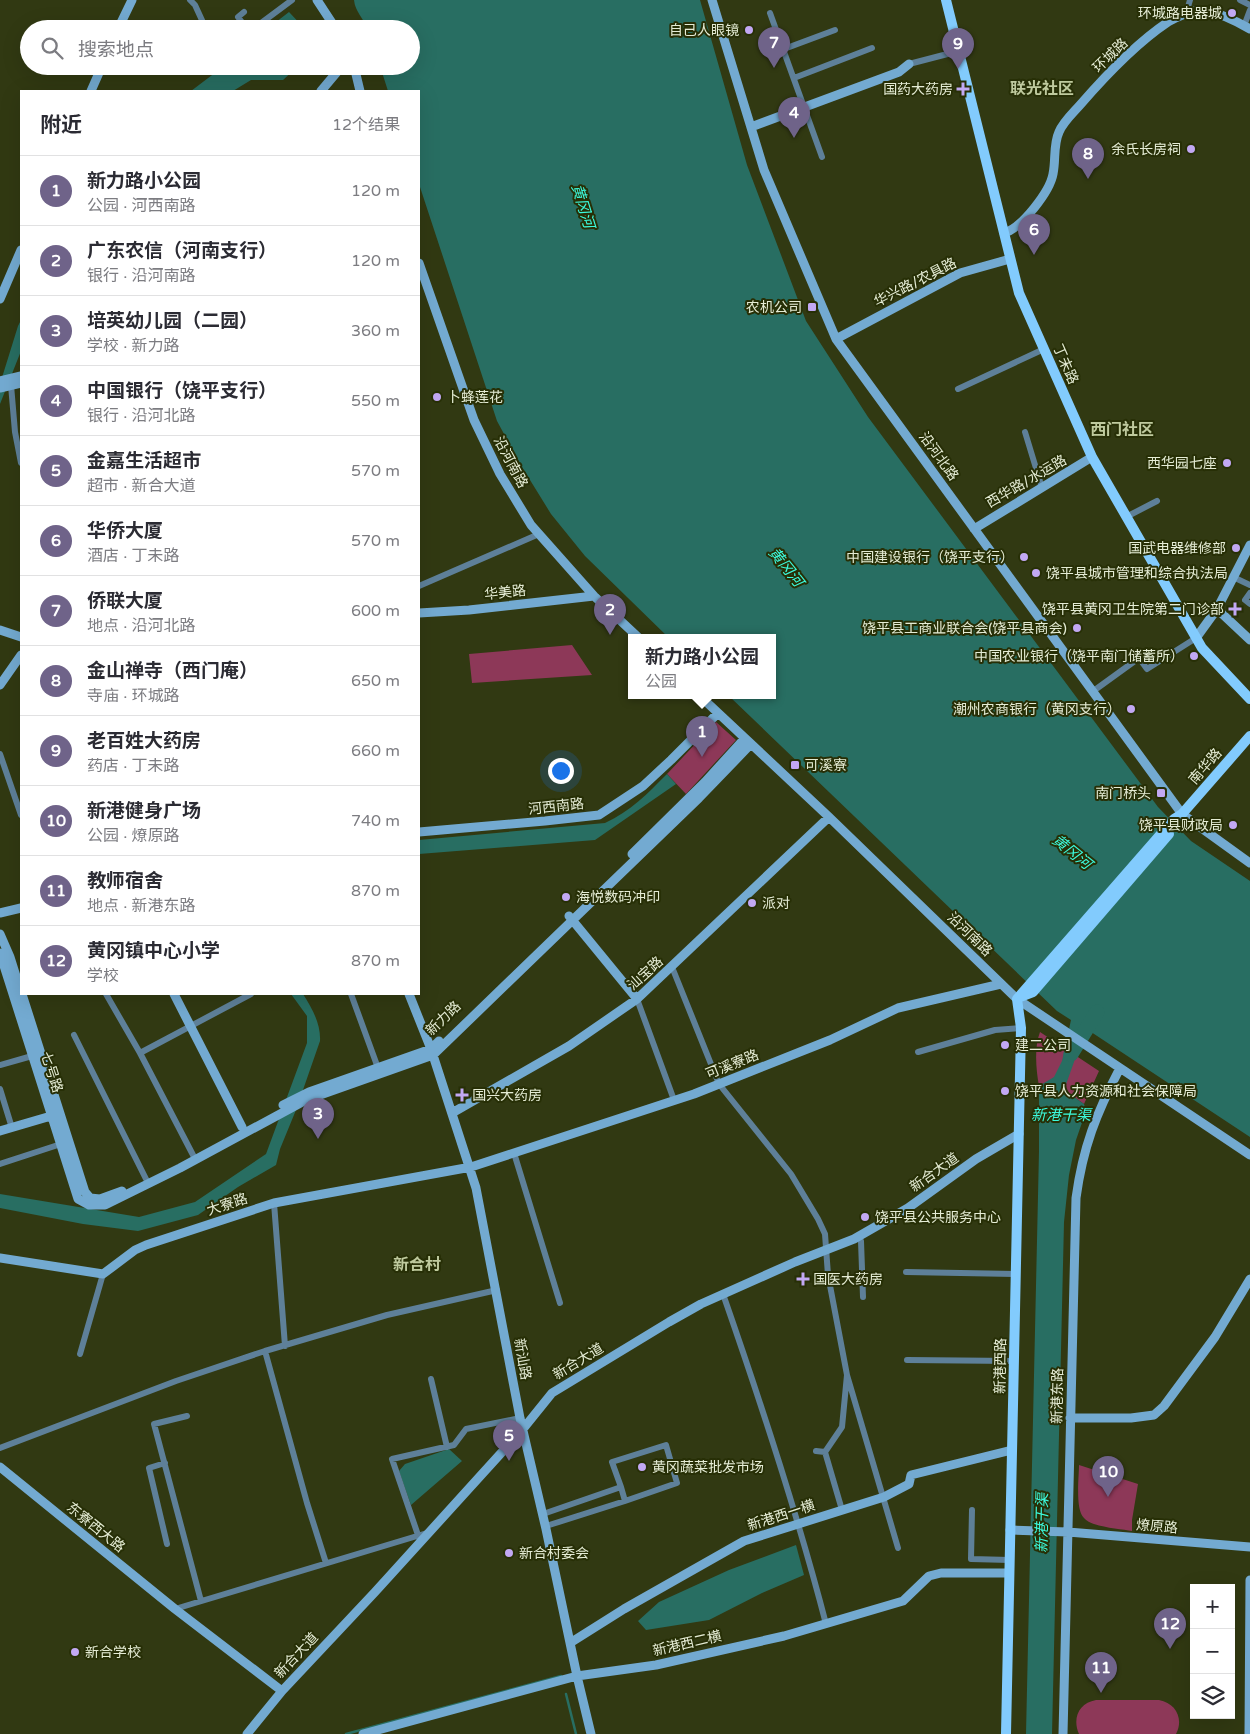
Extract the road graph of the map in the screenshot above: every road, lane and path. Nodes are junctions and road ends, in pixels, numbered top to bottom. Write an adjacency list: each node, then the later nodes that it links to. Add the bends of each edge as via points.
1 (132, 0): 14 (street)
2 (190, 0): 15 (street)
3 (292, 0): 17 (street)
4 (317, 0): 18 (street)
5 (712, 0): 33 (street, 沿河北路)
6 (946, 0): 23 (main road, 丁未路)
7 (1190, 0): 13 (street)
8 (1240, 0): 9 (street)
9 (1250, 5)
10 (1250, 10): 19 (street)
11 (244, 12): 16 (street, via 238,16)
12 (770, 13): 22 (street)
13 (1189, 14): 19 (street, 环城路, via 1200,10); 35 (street, 环城路, via 1170,21 1128,54 1066,120 1058,132 1049,184 1022,223)
14 (122, 20)
15 (202, 20)
16 (241, 20)
17 (264, 20)
18 (330, 20)
19 (1247, 28)
20 (835, 30): 22 (street)
21 (872, 48): 28 (street)
22 (784, 49): 28 (street)
23 (959, 51): 24 (street); 35 (main road, 丁未路)
24 (909, 64): 32 (street, via 900,72)
25 (98, 75): 29 (street)
26 (334, 75): 30 (street)
27 (356, 75): 31 (street)
28 (794, 78): 32 (street)
29 (91, 90)
30 (322, 90)
31 (360, 90)
32 (805, 107): 33 (street); 34 (street)
33 (751, 126): 40 (street, 沿河北路, via 764,170)
34 (822, 157)
35 (1004, 233): 37 (main road, 丁未路)
36 (20, 252): 39 (street)
37 (1010, 259): 40 (street, 华兴路/农具路, via 960,273); 41 (main road, 丁未路, via 1019,293)
38 (420, 265): 55 (street, 沿河南路, via 474,420 500,474)
39 (0, 299)
40 (836, 338): 54 (street, 沿河北路)
41 (1044, 349): 47 (street); 49 (main road, 丁未路)
42 (20, 376): 43 (street)
43 (0, 381)
44 (20, 383): 45 (street)
45 (11, 385): 46 (street); 50 (street, via 14,432)
46 (0, 388)
47 (958, 389)
48 (1025, 432): 51 (street)
49 (1092, 457): 51 (street, 西华路/水运路); 53 (main road, 丁未路)
50 (20, 459)
51 (1042, 488): 54 (street, 西华路/水运路)
52 (1157, 500): 53 (street)
53 (1126, 517): 68 (main road, 丁未路)
54 (974, 528): 72 (street, 沿河北路)
55 (539, 534): 59 (street); 61 (street, 沿河南路)
56 (1250, 545): 57 (street)
57 (1233, 577): 58 (street); 63 (street)
58 (1250, 585)
59 (420, 586)
60 (1250, 593): 62 (street, via 1246,600)
61 (594, 596): 64 (street, 华美路); 66 (street, 沿河南路)
62 (1250, 604)
63 (1217, 609): 68 (street); 69 (street)
64 (420, 613)
65 (0, 630): 67 (street)
66 (635, 634)
67 (20, 637)
68 (1196, 638): 72 (street, via 1147,669 1139,658); 74 (main road, 丁未路)
69 (1250, 640)
70 (20, 656): 71 (street)
71 (0, 684)
72 (1092, 692): 80 (street, 沿河北路)
73 (703, 699): 75 (street, 沿河南路)
74 (1250, 699)
75 (718, 712): 77 (street, 沿河南路); 82 (street, 河西南路, via 643,786 599,815)
76 (1250, 736): 80 (main road, 南华路)
77 (748, 741): 81 (street, 沿河南路); 86 (street, 新力路)
78 (0, 754): 79 (street)
79 (20, 813)
80 (1182, 814): 83 (street, 沿河北路); 98 (main road, 南华路, via 1179,822 1033,992)
81 (829, 817): 89 (street, 汕宝路); 90 (street, 沿河南路)
82 (420, 832)
83 (1250, 863)
84 (20, 908): 85 (street)
85 (0, 912)
86 (570, 918): 99 (street); 103 (street, 新力路)
87 (0, 934): 88 (street, 七号路)
88 (3, 957): 91 (street, 七号路); 106 (street, 七号路)
89 (672, 967): 99 (street, 汕宝路); 110 (street)
90 (1001, 984): 98 (street, 沿河南路); 110 (street, 可溪寮路, via 898,1008 830,1040)
91 (20, 989)
92 (23, 995): 128 (street, 七号路)
93 (107, 995): 105 (street)
94 (174, 995): 100 (street)
95 (249, 995): 100 (street)
96 (351, 995): 108 (street)
97 (409, 995): 103 (street, 新汕路)
98 (1016, 998): 101 (main road, 新港西路); 109 (street, 沿河南路)
99 (637, 999): 113 (street); 115 (street, 汕宝路, via 569,1046)
100 (190, 1027): 105 (street); 117 (street)
101 (1021, 1028): 104 (street, via 995,1030); 120 (main road, 新港西路)
102 (74, 1036): 127 (street)
103 (432, 1052): 108 (street, 新力路); 112 (street); 115 (street, 新汕路)
104 (918, 1052)
105 (140, 1053): 123 (street)
106 (32, 1056): 107 (street); 116 (street, 七号路)
107 (0, 1065)
108 (378, 1068): 112 (street, 新力路)
109 (1120, 1068): 124 (street, 沿河南路); 151 (street, 新港东路, via 1101,1104 1088,1139 1076,1198)
110 (719, 1084): 113 (street, 可溪寮路); 132 (street, via 804,1193 825,1234)
111 (0, 1089): 118 (street)
112 (307, 1096): 114 (street, 新力路)
113 (674, 1100): 122 (street, 可溪寮路)
114 (276, 1113): 117 (street, 新力路); 129 (street, via 180,1168)
115 (452, 1113): 126 (street, 新汕路)
116 (51, 1116): 118 (street); 121 (street, 七号路)
117 (242, 1127): 123 (street, 新力路)
118 (12, 1128): 119 (street)
119 (0, 1131)
120 (1019, 1134): 131 (street, 新合大道, via 976,1159 908,1208); 136 (main road, 新港西路)
121 (60, 1144): 125 (street); 129 (street, 七号路, via 78,1199 90,1206 105,1206)
122 (514, 1153): 126 (street, 可溪寮路); 141 (street)
123 (192, 1155): 127 (street, 新力路)
124 (1250, 1155)
125 (0, 1164)
126 (471, 1167): 130 (street, 大寮路); 138 (street, 新汕路)
127 (146, 1179): 129 (street, 新力路)
128 (85, 1192): 129 (street, 新力路, via 96,1199)
129 (116, 1197)
130 (274, 1203): 135 (street, 大寮路, via 146,1245); 142 (street)
131 (858, 1236): 132 (street, 新合大道); 140 (street, via 862,1241)
132 (826, 1250): 139 (street, 新合大道); 147 (street)
133 (0, 1258): 135 (street)
134 (906, 1272): 136 (street)
135 (103, 1274): 144 (street)
136 (1015, 1274): 146 (main road, 新港西路)
137 (1250, 1279): 151 (street, via 1214,1337 1154,1415)
138 (497, 1290): 142 (street, via 387,1314); 150 (street, 新汕路)
139 (723, 1294): 152 (street, 新合大道, via 669,1322 552,1393); 166 (street)
140 (863, 1297)
141 (560, 1303)
142 (285, 1346): 143 (street)
143 (265, 1351): 154 (street); 175 (street)
144 (80, 1354)
145 (907, 1360): 146 (street)
146 (1014, 1361): 155 (main road, 新港西路)
147 (847, 1375): 157 (street, via 842,1427); 161 (street)
148 (430, 1379): 153 (street)
149 (187, 1416): 158 (street, via 154,1424)
150 (520, 1418): 152 (street, 新汕路); 153 (street, via 466,1429 454,1445)
151 (1070, 1418): 169 (street, 新港东路)
152 (523, 1429): 165 (street, 新汕路); 170 (street, 新合大道)
153 (446, 1447): 170 (street, via 392,1459)
154 (0, 1448)
155 (1012, 1450): 161 (street, 新港西一横, via 912,1475 910,1484); 168 (main road, 新港西路)
156 (816, 1451): 157 (street)
157 (825, 1452): 163 (street)
158 (165, 1463): 171 (street, via 149,1468); 178 (street)
159 (0, 1467): 179 (street, 东寮西大路)
160 (620, 1487): 162 (street); 162 (street, via 612,1462 666,1445 677,1483); 165 (street)
161 (884, 1497): 163 (street, 新港西一横); 173 (street)
162 (625, 1501): 167 (street)
163 (842, 1510): 166 (street, 新港西一横)
164 (972, 1510): 174 (street, via 971,1559)
165 (543, 1514): 167 (street, 新汕路)
166 (799, 1523): 180 (street); 181 (street, 新港西一横, via 744,1541)
167 (546, 1526): 181 (street, 新汕路)
168 (1010, 1530): 169 (street, 燎原路); 174 (main road, 新港西路)
169 (1065, 1532): 172 (street, 燎原路); 188 (street, 新港东路)
170 (419, 1539): 175 (street); 183 (street, 新合大道)
171 (167, 1544)
172 (1250, 1547)
173 (898, 1548)
174 (1010, 1560): 176 (main road, 新港西路)
175 (326, 1563): 178 (street)
176 (1009, 1573): 180 (street, 新港西二横, via 929,1576 903,1601); 187 (main road, 新港西路)
177 (1250, 1580): 189 (street)
178 (201, 1601): 179 (street)
179 (175, 1608): 183 (street, 东寮西大路)
180 (826, 1624): 182 (street, 新港西二横, via 656,1665)
181 (570, 1643): 182 (street, 新汕路)
182 (577, 1676): 185 (street, 新港西二横); 186 (street, 新汕路)
183 (282, 1691): 184 (street, 新合大道)
184 (247, 1734)
185 (363, 1734)
186 (591, 1734)
187 (1006, 1734)
188 (1063, 1734)
189 (1249, 1734)

